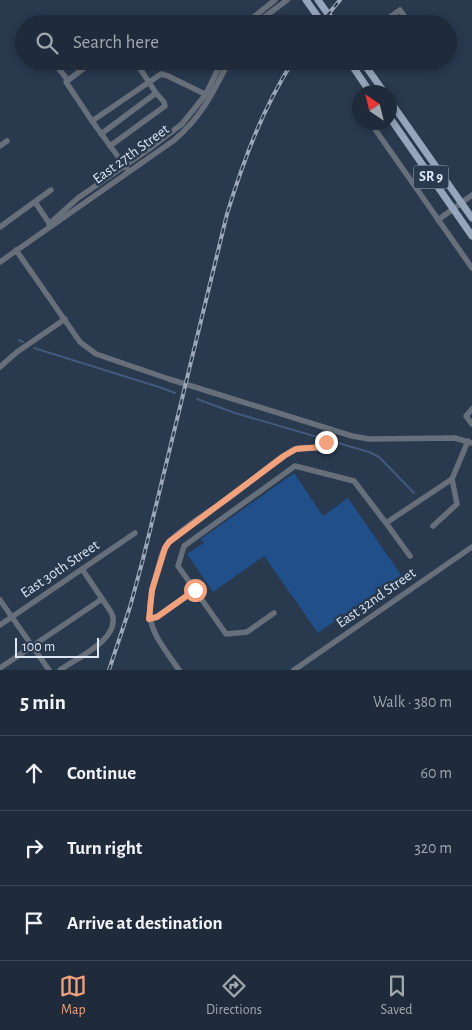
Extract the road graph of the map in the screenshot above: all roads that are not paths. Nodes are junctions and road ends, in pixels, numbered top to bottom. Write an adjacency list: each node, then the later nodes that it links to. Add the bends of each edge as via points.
1 (275, 0): 5 (street)
2 (286, 0): 6 (street)
3 (306, 0): 7 (main road)
4 (318, 0): 8 (main road)
5 (256, 15)
6 (267, 15)
7 (317, 15)
8 (329, 15)
9 (393, 15): 10 (street, via 400,10)
10 (404, 15)
11 (60, 70): 18 (street)
12 (80, 70): 18 (street)
13 (141, 70): 19 (street)
14 (218, 70): 23 (street, East 27th Street)
15 (224, 70): 23 (street, East 27th Street)
16 (355, 70): 20 (main road)
17 (368, 70): 21 (main road)
18 (67, 79): 25 (street, via 68,86)
19 (150, 82): 22 (street); 23 (street, via 161,74); 25 (street)
20 (365, 85)
21 (377, 85)
22 (156, 93): 28 (street); 31 (street, via 165,106)
23 (208, 96): 32 (street, East 27th Street, via 201,113 185,130)
24 (397, 111): 36 (main road, SR 9)
25 (92, 122): 28 (street)
26 (397, 128): 37 (main road, SR 9)
27 (376, 130): 39 (street)
28 (101, 134): 31 (street)
29 (7, 141): 30 (street)
30 (0, 146)
31 (110, 146): 32 (street)
32 (126, 169): 40 (street, East 27th Street, via 78,198); 43 (street, East 27th Street)
33 (52, 190): 35 (street)
34 (472, 196): 36 (street)
35 (35, 202): 40 (street); 41 (street)
36 (462, 203): 37 (street); 38 (main road, SR 9)
37 (453, 209): 39 (street); 42 (main road, SR 9)
38 (472, 218)
39 (438, 220): 46 (street)
40 (49, 223): 43 (street, East 27th Street)
41 (0, 227)
42 (472, 236)
43 (24, 244): 44 (street, East 27th Street)
44 (16, 250): 45 (street, East 27th Street); 47 (street)
45 (0, 262)
46 (472, 268)
47 (65, 319): 48 (street); 51 (street, via 80,342 96,354)
48 (0, 367)
49 (472, 410): 50 (street, via 466,416)
50 (472, 424)
51 (330, 429): 52 (street, via 369,438 440,437); 65 (street, via 321,447 296,449 284,456 169,542 152,590)
52 (470, 442): 53 (street)
53 (452, 479): 54 (street); 55 (street, via 457,504)
54 (386, 522): 58 (street); 60 (street, via 354,481 295,466 184,546 178,566)
55 (433, 526)
56 (135, 533): 59 (street, East 30th Street)
57 (472, 547): 72 (street, East 32nd Street)
58 (410, 556)
59 (82, 569): 61 (street); 64 (street, East 30th Street)
60 (195, 590): 63 (street, via 226,634 247,632); 65 (street, via 157,617)
61 (102, 599): 67 (street); 70 (street, via 112,615 113,627 103,641)
62 (0, 600): 64 (street)
63 (274, 613)
64 (12, 617): 66 (street, East 30th Street); 67 (street)
65 (149, 619): 71 (street, via 158,640)
66 (0, 625)
67 (32, 646): 68 (street); 69 (street)
68 (0, 668)
69 (49, 670)
70 (60, 670)
71 (179, 670)
72 (294, 670)

